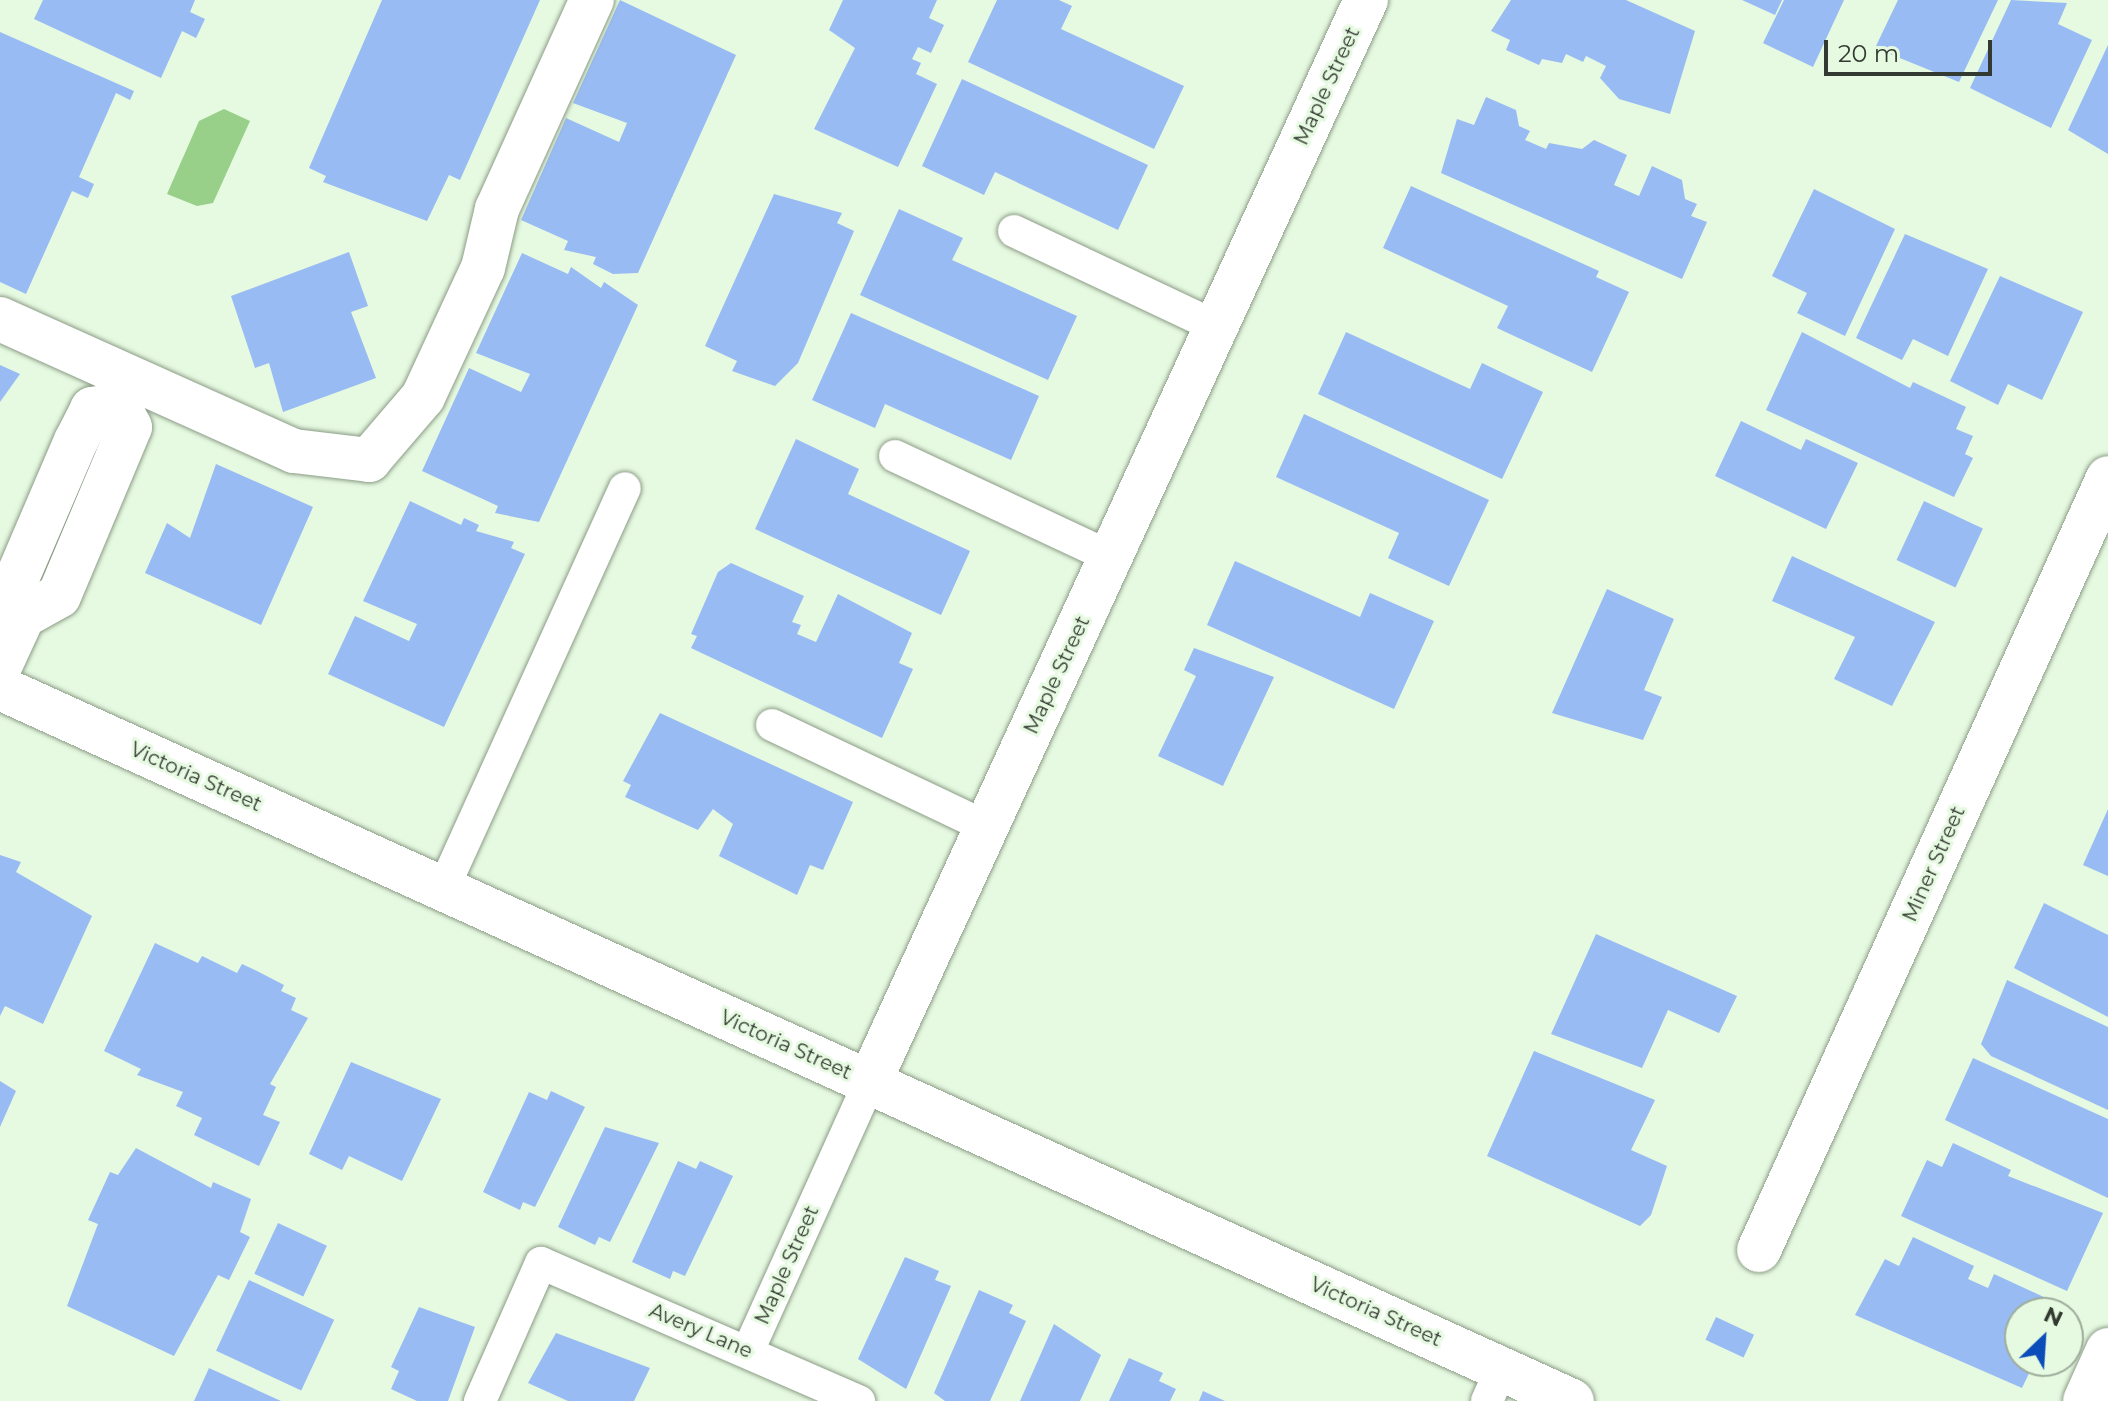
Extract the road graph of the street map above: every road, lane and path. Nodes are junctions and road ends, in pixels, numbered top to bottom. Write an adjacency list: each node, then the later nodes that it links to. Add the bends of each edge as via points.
1 (592, 0): 6 (street, via 497,209 483,268 423,397 369,460 294,451)
2 (1366, 0): 5 (street, Maple Street)
3 (1014, 231): 5 (lane)
4 (0, 319): 6 (street)
5 (1217, 327): 10 (street, Maple Street)
6 (124, 391): 11 (street, via 130,427 59,596 23,616)
7 (895, 456): 10 (lane)
8 (2108, 478): 17 (street, Miner Street)
9 (625, 488): 15 (lane)
10 (1111, 557): 14 (street, Maple Street)
11 (0, 666)
12 (0, 688): 15 (street, Victoria Street)
13 (772, 725): 14 (lane)
14 (987, 827): 16 (street, Maple Street)
15 (443, 889): 16 (street, Victoria Street)
16 (869, 1083): 19 (lane, Maple Street); 20 (street, Victoria Street)
17 (1759, 1250)
18 (2108, 1350): 25 (street)
19 (748, 1351): 21 (lane, Avery Lane); 22 (lane, Avery Lane, via 541,1263)
20 (1494, 1385): 24 (street, Victoria Street)
21 (805, 1390): 23 (lane, Avery Lane)
22 (480, 1401)
23 (859, 1401)
24 (1572, 1401)
25 (2085, 1401)

